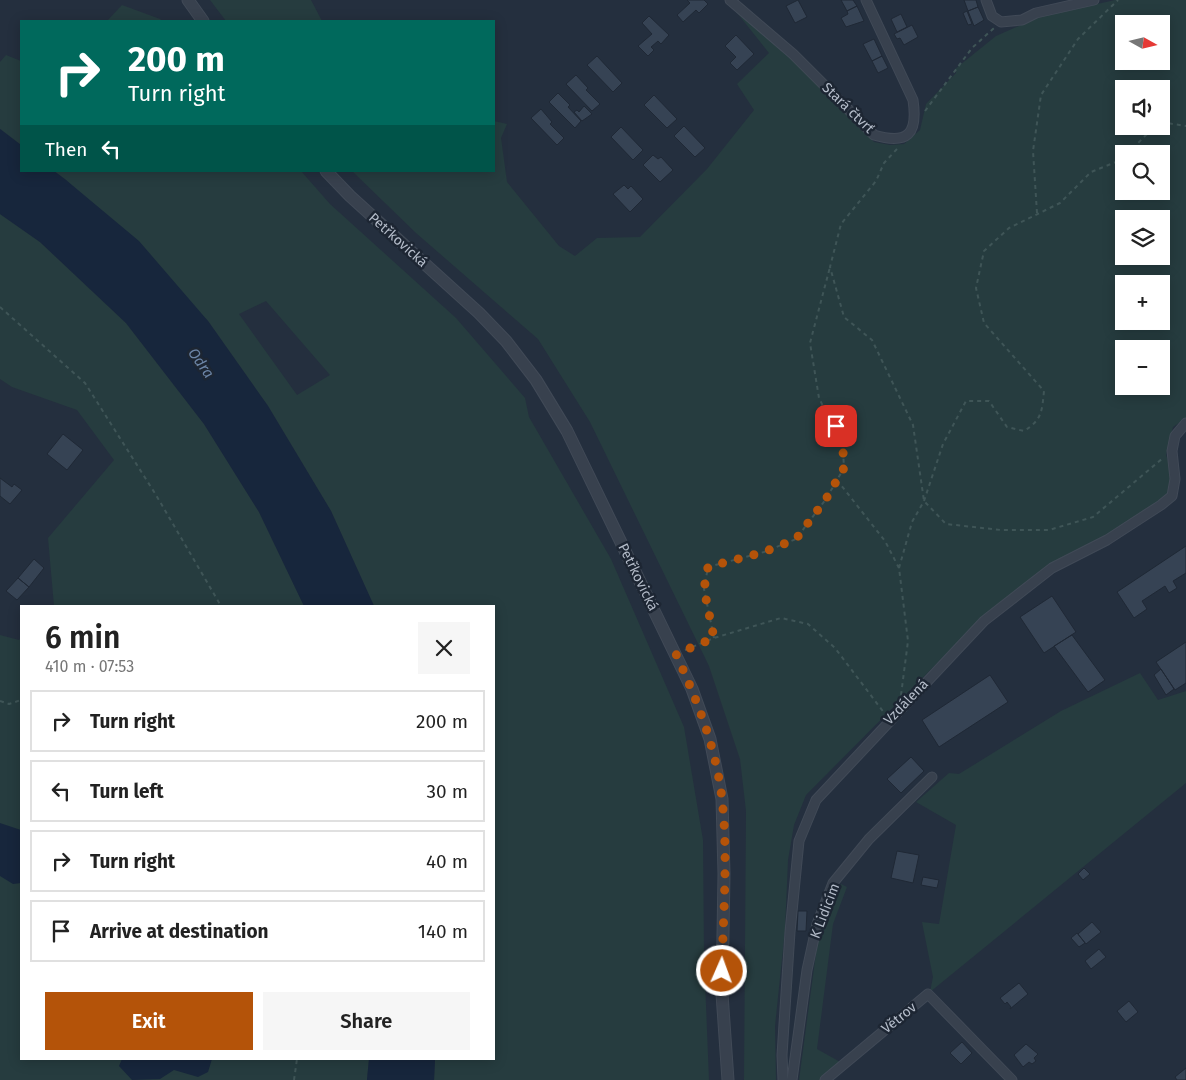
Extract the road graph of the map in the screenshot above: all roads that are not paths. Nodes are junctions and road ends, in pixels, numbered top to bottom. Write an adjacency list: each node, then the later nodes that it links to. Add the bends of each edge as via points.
1 (188, 0): 6 (street)
2 (730, 0): 3 (street, Stará čtvrť, via 793,54 874,135 888,139 903,137 913,128 913,100)
3 (866, 0)
4 (986, 0): 5 (street, via 992,16 1001,22 1022,20 1036,13)
5 (1094, 0)
6 (202, 20)
7 (327, 172): 10 (street, Petřkovická, via 486,320 536,380 567,431 696,698 708,734 722,799 722,994)
8 (1186, 423): 11 (street, Vzdálená, via 1175,436 1172,450 1175,479 1172,496 1107,540 1052,568 984,621 816,800 798,841 783,1036)
9 (932, 777): 12 (street, K Lidicím, via 870,839 833,883 817,924 807,970)
10 (728, 1080)
11 (783, 1080)
12 (792, 1080)
13 (825, 1080): 14 (street, Větrov, via 928,994)
14 (1012, 1080)

